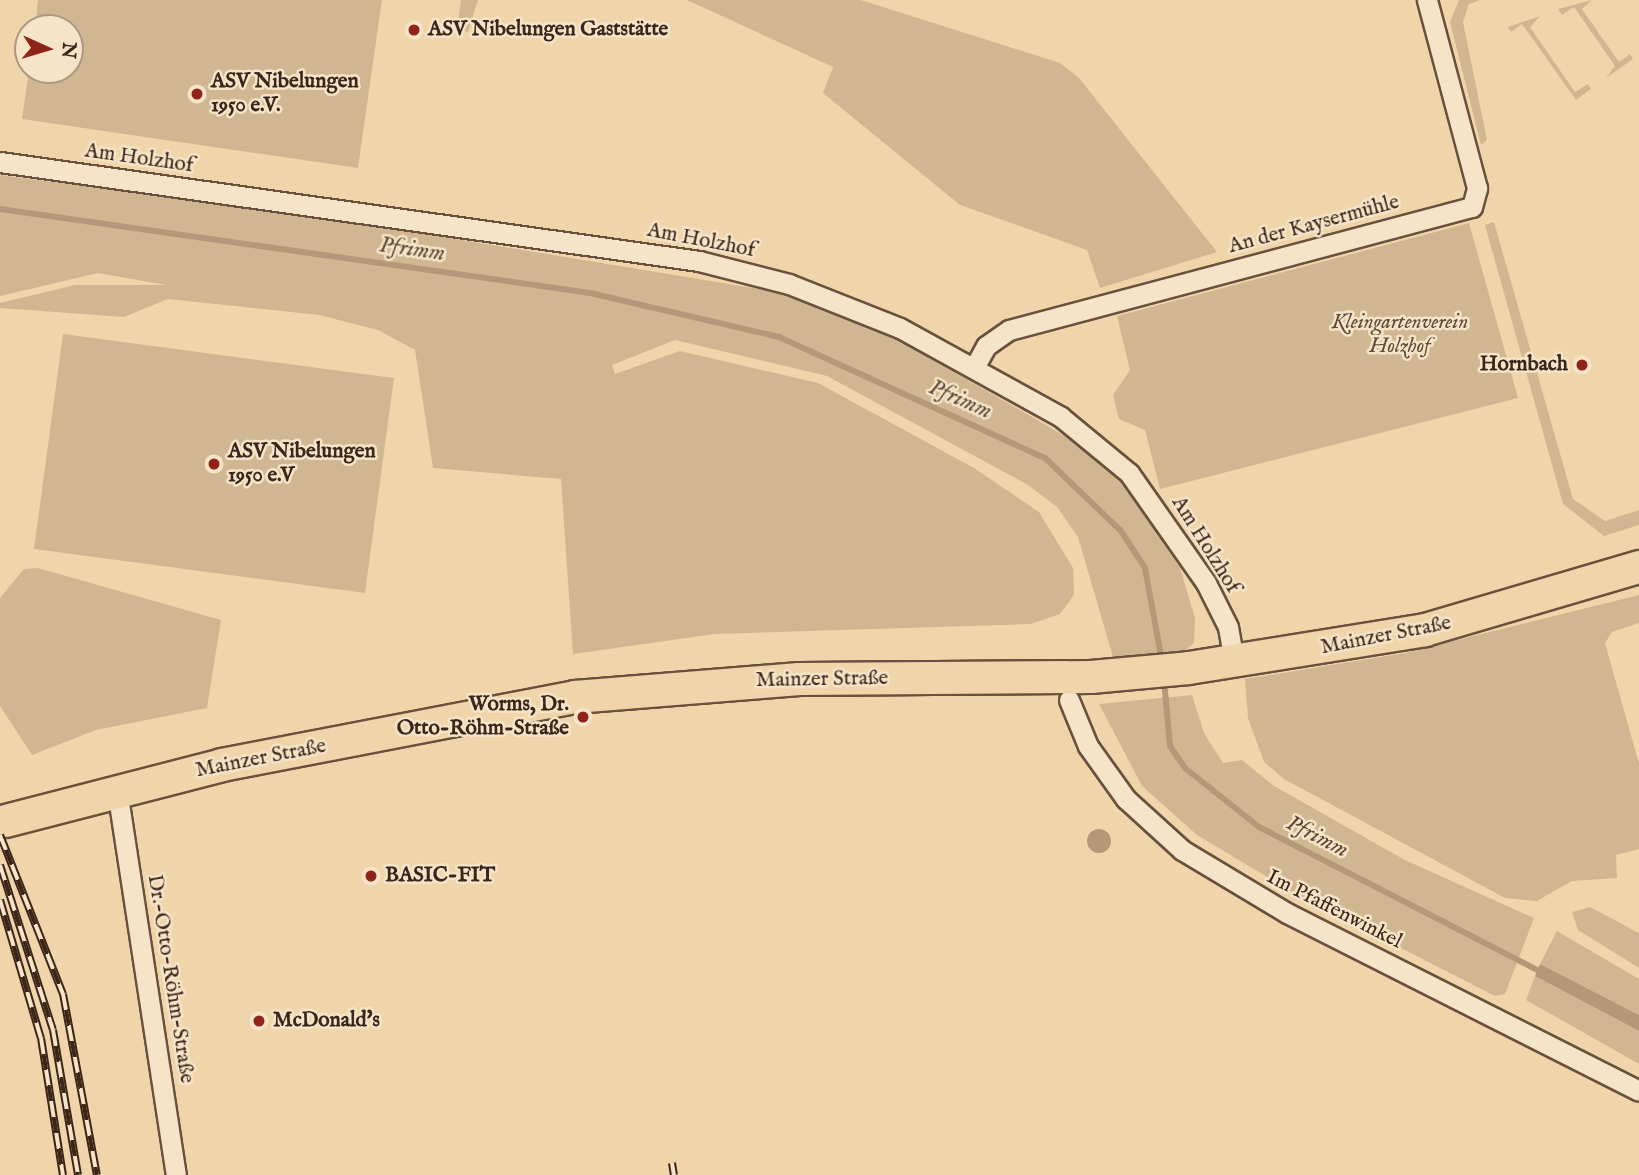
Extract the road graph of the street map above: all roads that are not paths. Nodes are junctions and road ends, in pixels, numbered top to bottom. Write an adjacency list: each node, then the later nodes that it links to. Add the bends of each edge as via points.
1 (1427, 0): 3 (street, An der Kaysermühle, via 1477,188 1472,207 1009,330 986,346)
2 (0, 162): 3 (street, Am Holzhof, via 710,264 789,284)
3 (975, 366): 5 (street, Am Holzhof, via 1092,438 1129,473 1206,583 1228,627)
4 (1639, 567): 5 (main road, Mainzer Straße, via 1425,630)
5 (1234, 661): 6 (main road, Mainzer Straße)
6 (1068, 688): 7 (main road, Mainzer Straße, via 799,679 575,697); 9 (street, Im Pfaffenwinkel, via 1088,746 1126,799 1182,850 1287,913)
7 (117, 790): 8 (main road, Mainzer Straße); 10 (street, Dr.-Otto-Röhm-Straße)
8 (6, 821)
9 (1639, 1091)
10 (176, 1175)

